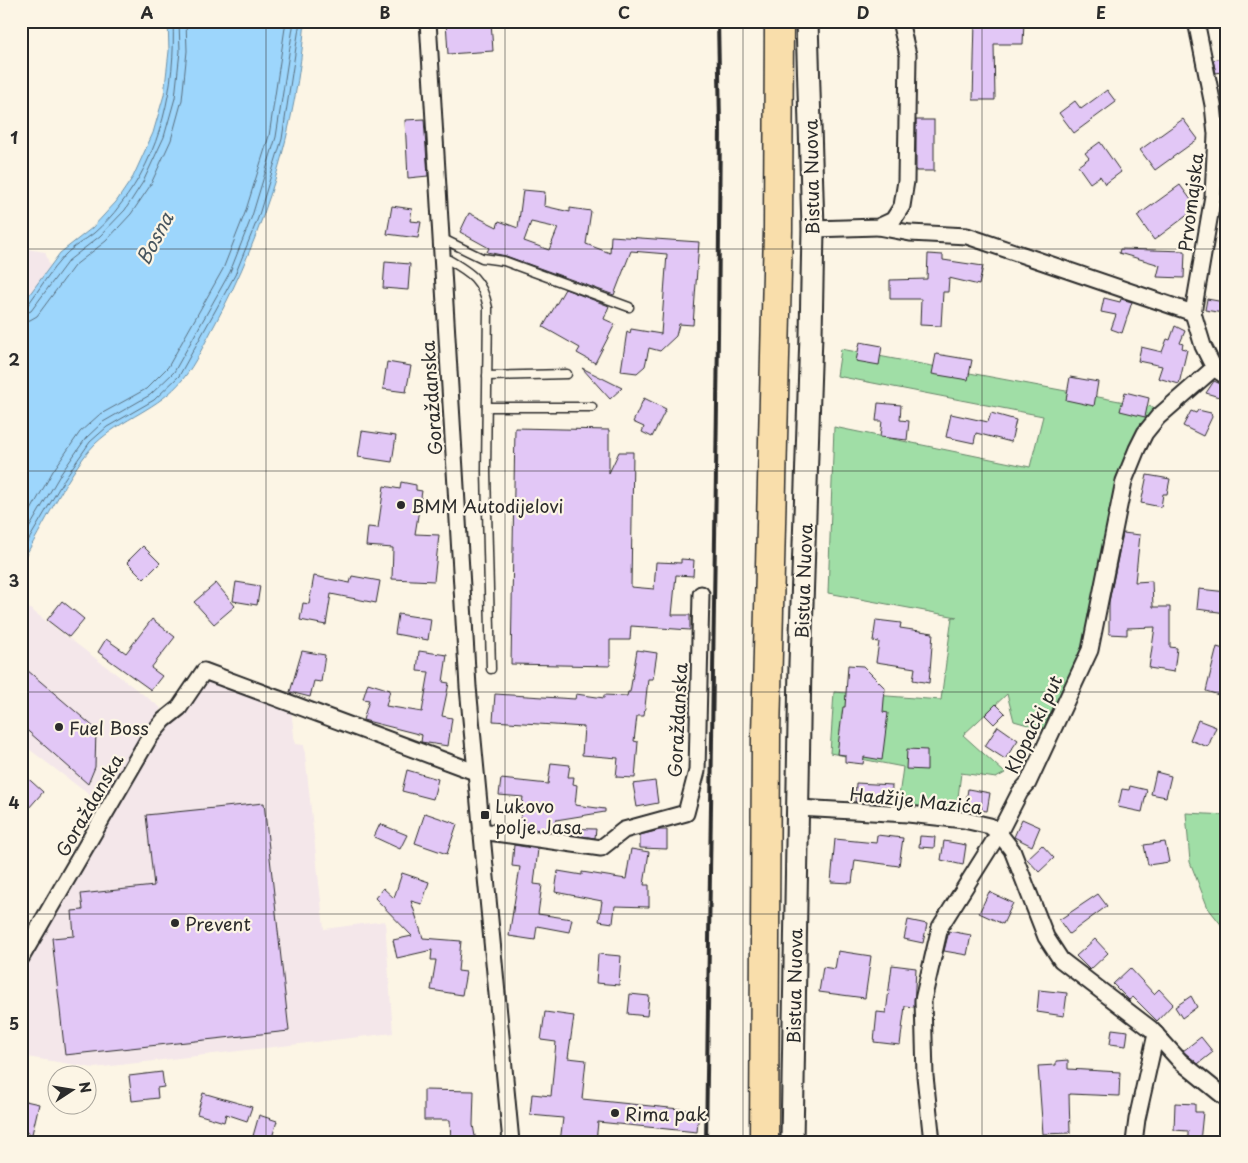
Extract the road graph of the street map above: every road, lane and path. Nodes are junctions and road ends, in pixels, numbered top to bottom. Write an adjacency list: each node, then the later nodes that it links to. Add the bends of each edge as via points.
1 (428, 21): 8 (street, Goraždanska)
2 (779, 21): 28 (highway, via 778,230 766,735)
3 (807, 21): 7 (street, Bistua Nuova)
4 (900, 21): 6 (street, via 908,55 906,181 902,206 893,220)
5 (1196, 21): 11 (street, Prvomajska, via 1216,134 1213,196)
6 (878, 227): 7 (street); 11 (street, via 910,233 967,236)
7 (812, 229): 21 (street, Bistua Nuova)
8 (441, 238): 9 (street, Goraždanska); 10 (lane, via 482,258 504,261)
9 (442, 256): 14 (lane, via 474,276 485,294 488,308); 20 (street, Goraždanska)
10 (629, 307)
11 (1193, 313): 12 (street, Prvomajska)
12 (1214, 368): 15 (street, Prvomajska); 23 (street, Klopački put, via 1158,417 1137,449 1124,481 1090,650 1028,784 1010,808)
13 (567, 374): 14 (lane)
14 (487, 376): 17 (lane)
15 (1227, 377)
16 (592, 406): 17 (lane)
17 (487, 407): 19 (lane)
18 (701, 594): 22 (street, Goraždanska, via 697,771 686,813 624,830 601,848)
19 (490, 669)
20 (475, 772): 22 (street, Goraždanska); 24 (street, Goraždanska, via 204,671 179,708 149,738)
21 (798, 808): 23 (street, Hadžije Mazića, via 964,820 990,826); 29 (street, Bistua Nuova)
22 (481, 831): 27 (street, Goraždanska)
23 (999, 833): 25 (street, Hadžije Mazića, via 1012,850 1046,937 1061,960); 30 (street, Klopački put, via 940,926 923,1000 925,1076)
24 (21, 958)
25 (1156, 1034): 26 (street, Hadžije Mazića, via 1180,1061); 31 (street, via 1136,1118)
26 (1227, 1099)
27 (511, 1142)
28 (764, 1142)
29 (792, 1142)
30 (932, 1142)
31 (1134, 1142)

